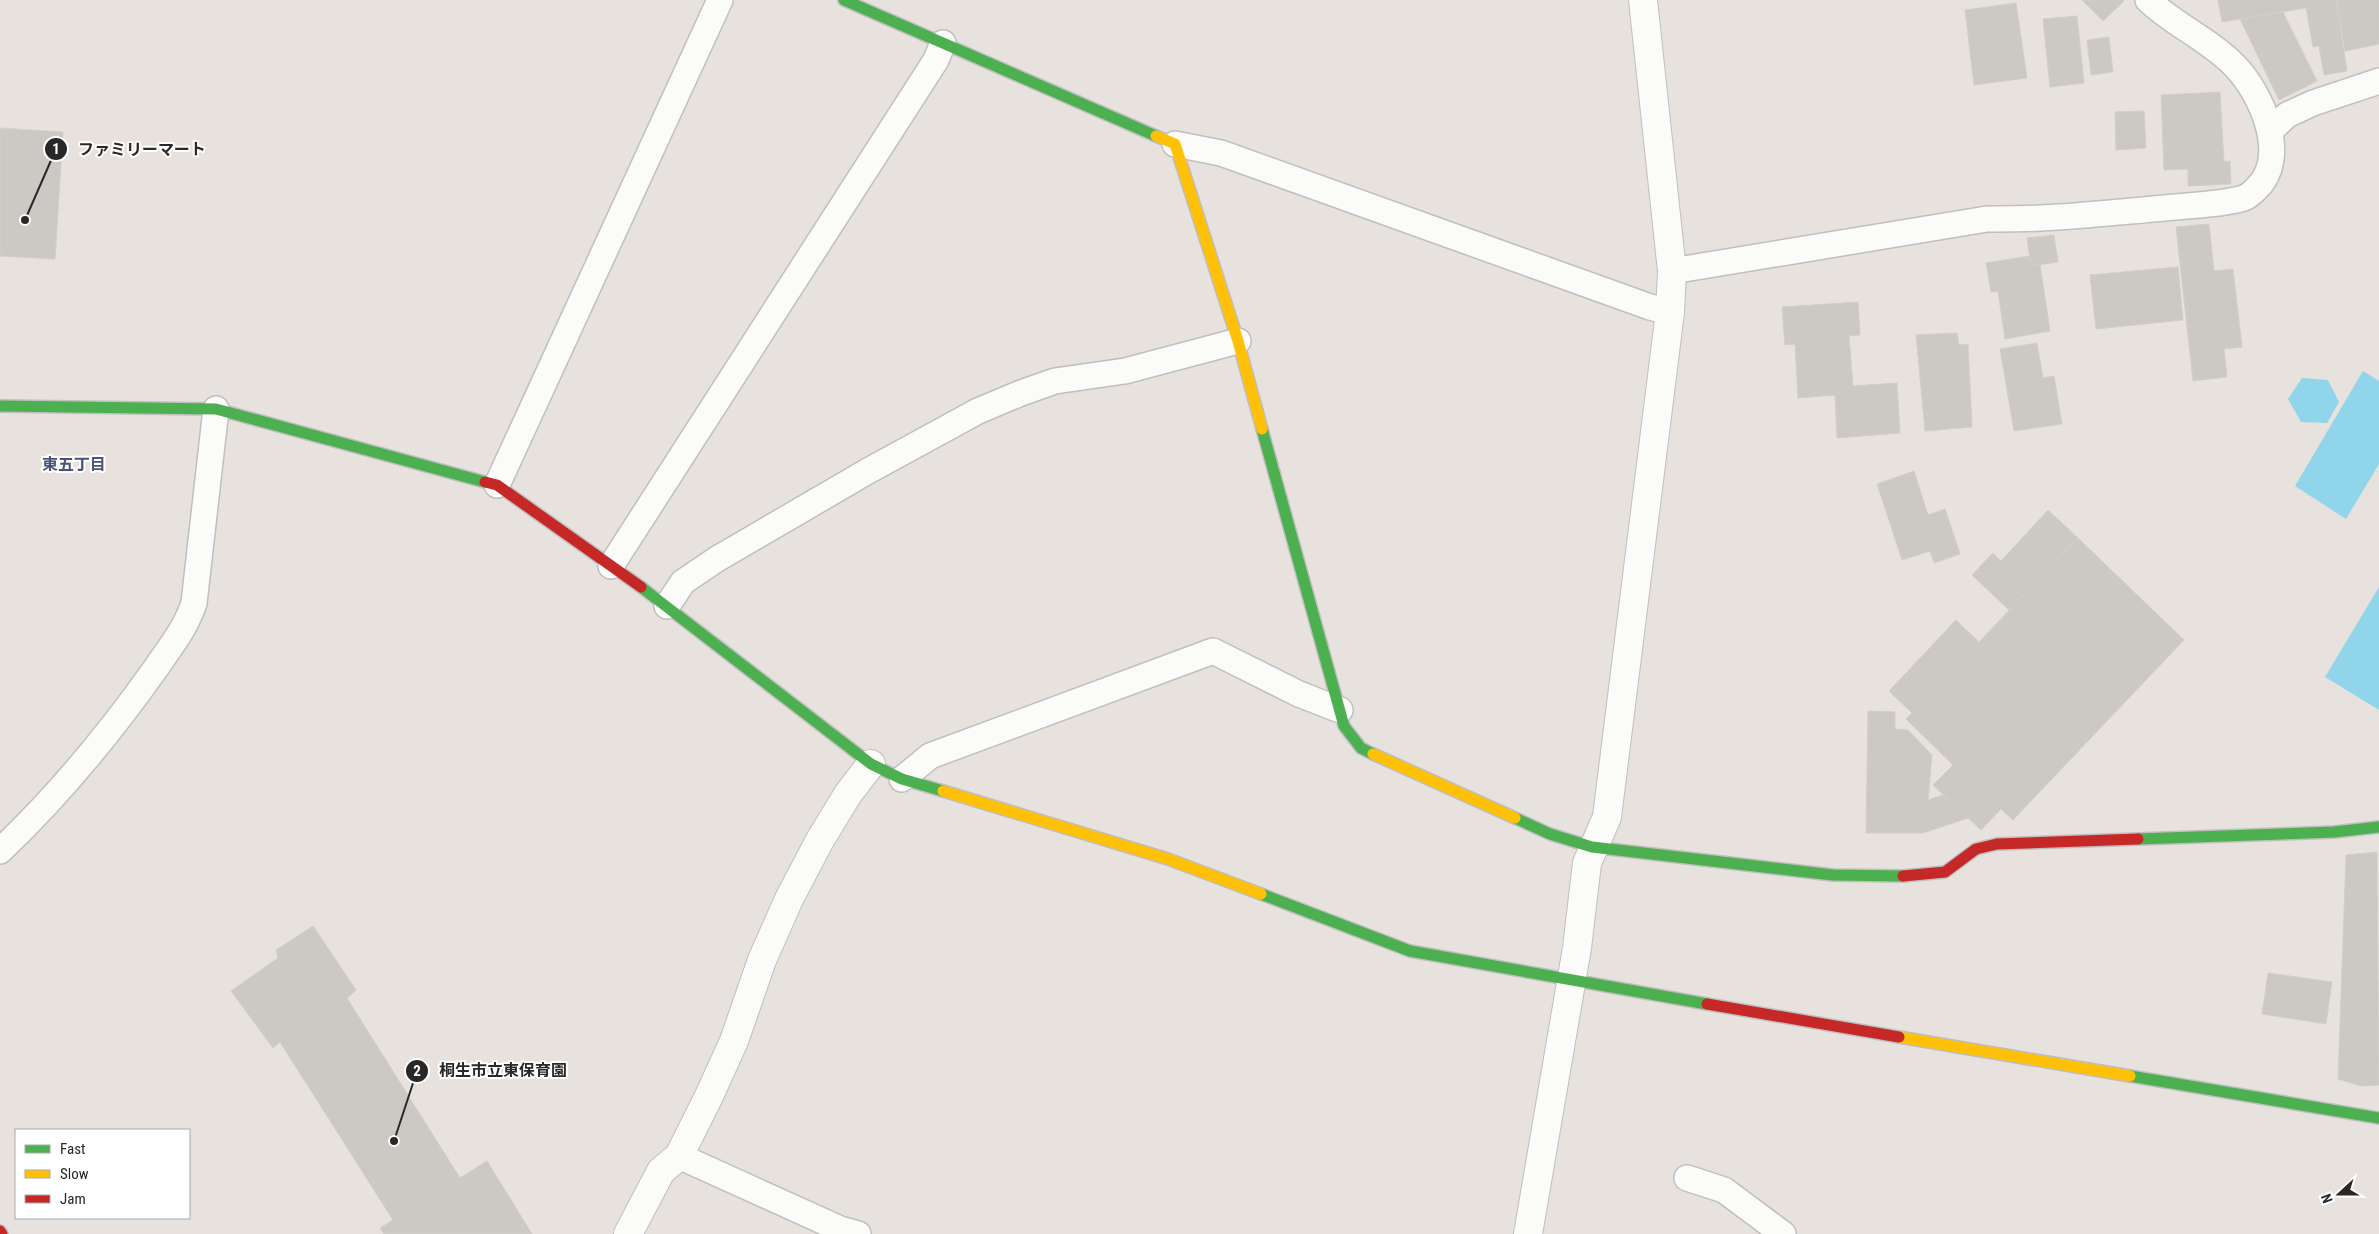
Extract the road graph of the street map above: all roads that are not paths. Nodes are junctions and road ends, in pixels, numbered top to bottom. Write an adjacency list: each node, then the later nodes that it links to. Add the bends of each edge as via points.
1 (720, 0): 14 (lane)
2 (844, 0): 5 (street)
3 (1643, 0): 9 (street)
4 (2148, 0): 7 (lane, via 2235,66 2263,108)
5 (943, 43): 8 (street); 15 (lane, via 936,60)
6 (2379, 81): 7 (lane, via 2312,103 2287,115)
7 (2270, 130): 9 (lane, via 2272,158 2266,180 2246,198 2036,220 1987,219)
8 (1174, 144): 10 (lane, via 1221,153); 11 (street)
9 (1672, 271): 10 (street)
10 (1670, 312): 21 (street, via 1607,817)
11 (1238, 341): 16 (lane, via 1125,371 1055,382 978,411 717,559 683,582); 17 (street)
12 (0, 406): 13 (street)
13 (216, 409): 14 (street); 22 (lane, via 194,603 188,621 129,707)
14 (498, 485): 15 (street)
15 (611, 566): 16 (street)
16 (667, 606): 18 (street)
17 (1340, 710): 19 (lane, via 1299,694 1213,651 930,756); 21 (street, via 1344,726 1362,748 1550,834)
18 (871, 764): 19 (street); 25 (street, via 843,801 789,899 762,960 734,1041)
19 (902, 779): 23 (street, via 1168,860 1396,947)
20 (2379, 827): 21 (street, via 2334,832 1996,844 1976,849 1945,872 1906,876 1833,875)
21 (1592, 847): 23 (street, via 1586,863)
22 (0, 851)
23 (1571, 981): 24 (street); 29 (street)
24 (2379, 1118)
25 (679, 1156): 27 (street, via 661,1171); 28 (lane, via 840,1229)
26 (1688, 1178): 30 (lane, via 1724,1190)
27 (628, 1234)
28 (858, 1234)
29 (1528, 1234)
30 (1783, 1234)

